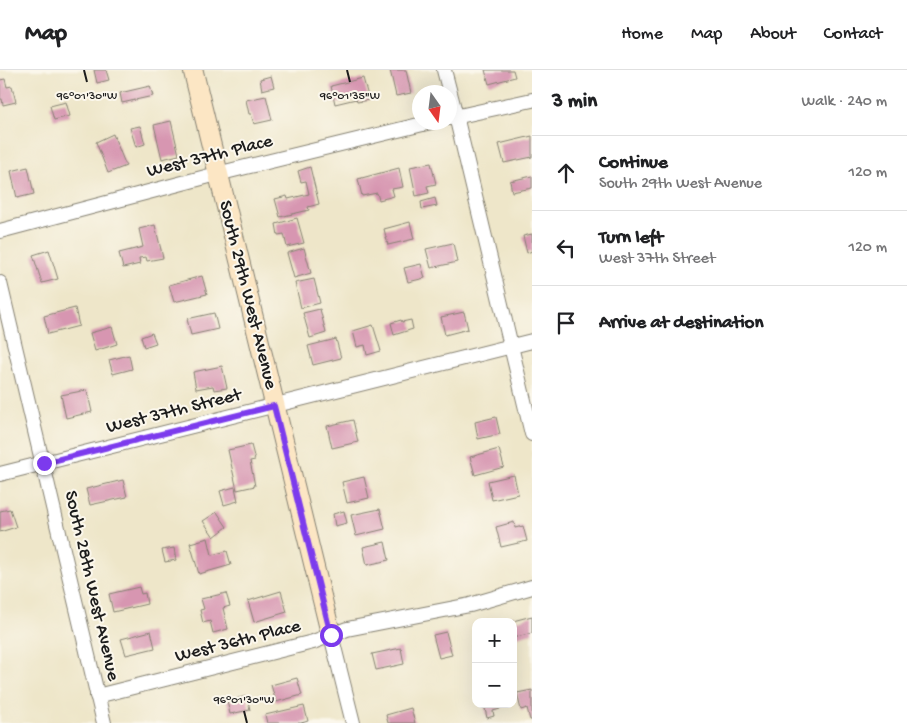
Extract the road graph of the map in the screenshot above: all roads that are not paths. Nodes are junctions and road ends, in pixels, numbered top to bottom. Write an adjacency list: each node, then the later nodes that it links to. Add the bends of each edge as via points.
1 (193, 70): 8 (street, South 29th West Avenue)
2 (444, 70): 3 (street)
3 (447, 85)
4 (532, 100): 5 (street)
5 (457, 116)
6 (412, 126): 8 (street, West 37th Place)
7 (456, 130): 12 (street)
8 (217, 174): 9 (street, West 37th Place); 13 (street, South 29th West Avenue)
9 (0, 231)
10 (0, 283): 15 (street, South 28th West Avenue)
11 (532, 341): 12 (street, West 37th Street)
12 (511, 346): 13 (street, West 37th Street); 14 (street)
13 (274, 406): 15 (street, West 37th Street); 18 (street, South 29th West Avenue)
14 (532, 434)
15 (44, 463): 16 (street, West 37th Street); 19 (street, South 28th West Avenue)
16 (0, 474)
17 (532, 587): 18 (street, West 36th Place, via 470,605)
18 (331, 635): 19 (street, West 36th Place); 21 (street, South 29th West Avenue)
19 (97, 696): 20 (street, South 28th West Avenue)
20 (104, 723)
21 (353, 723)

